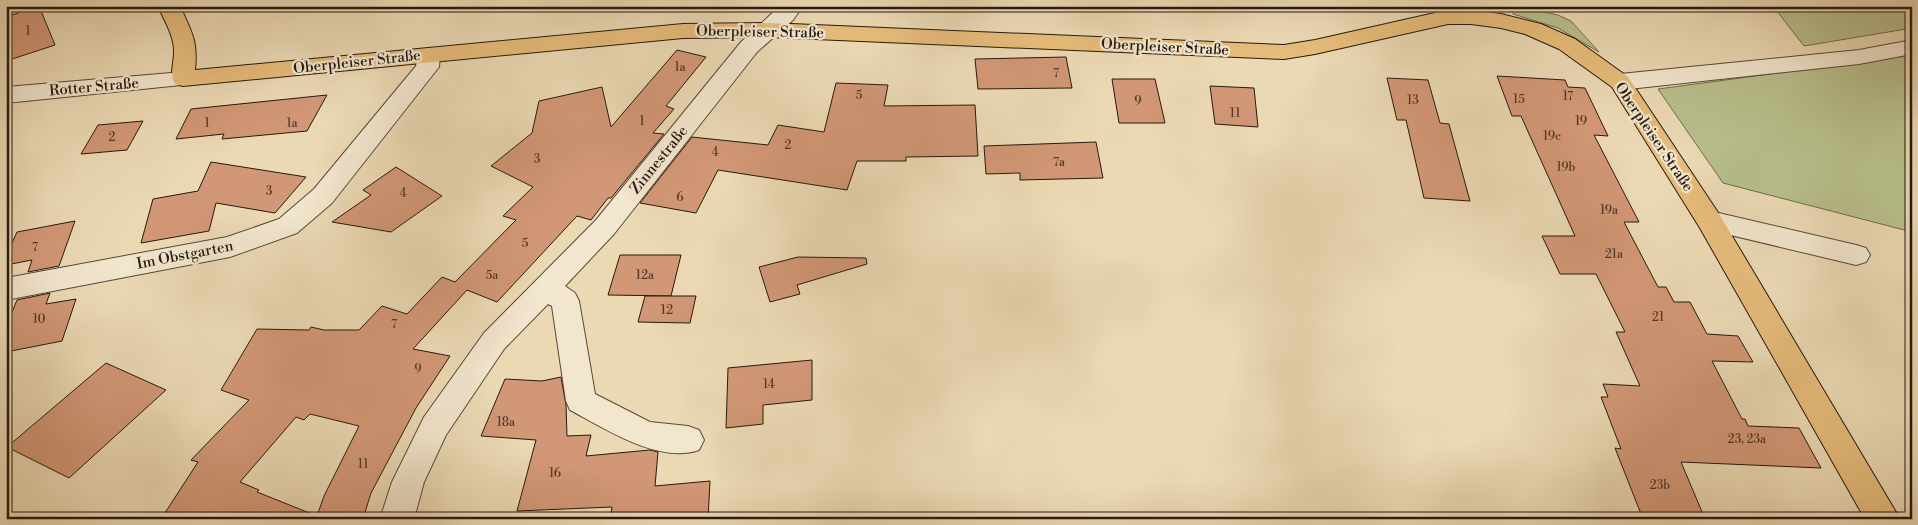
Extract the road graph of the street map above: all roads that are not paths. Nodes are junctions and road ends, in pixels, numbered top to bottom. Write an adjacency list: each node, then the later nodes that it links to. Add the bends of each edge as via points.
1 (169, 6): 6 (main road, via 186,50)
2 (792, 6): 3 (street, Zinnestraße)
3 (768, 30): 5 (main road, Oberpleiser Straße, via 683,31); 7 (main road, Oberpleiser Straße, via 1284,52 1448,17 1471,17 1533,29 1567,44); 11 (street, Zinnestraße, via 749,47 605,227)
4 (1912, 47): 7 (street, via 1859,57)
5 (430, 55): 6 (main road, Oberpleiser Straße); 12 (street, Im Obstgarten, via 427,67 323,196 288,226 230,248)
6 (183, 79): 8 (street, Rotter Straße)
7 (1620, 82): 9 (main road, Oberpleiser Straße)
8 (6, 94)
9 (1710, 221): 10 (street); 15 (main road, Oberpleiser Straße)
10 (1856, 255)
11 (547, 288): 13 (street, via 565,301 581,401 646,435); 14 (street, Zinnestraße, via 494,341 435,426 408,482)
12 (6, 289)
13 (688, 440)
14 (397, 519)
15 (1883, 519)

